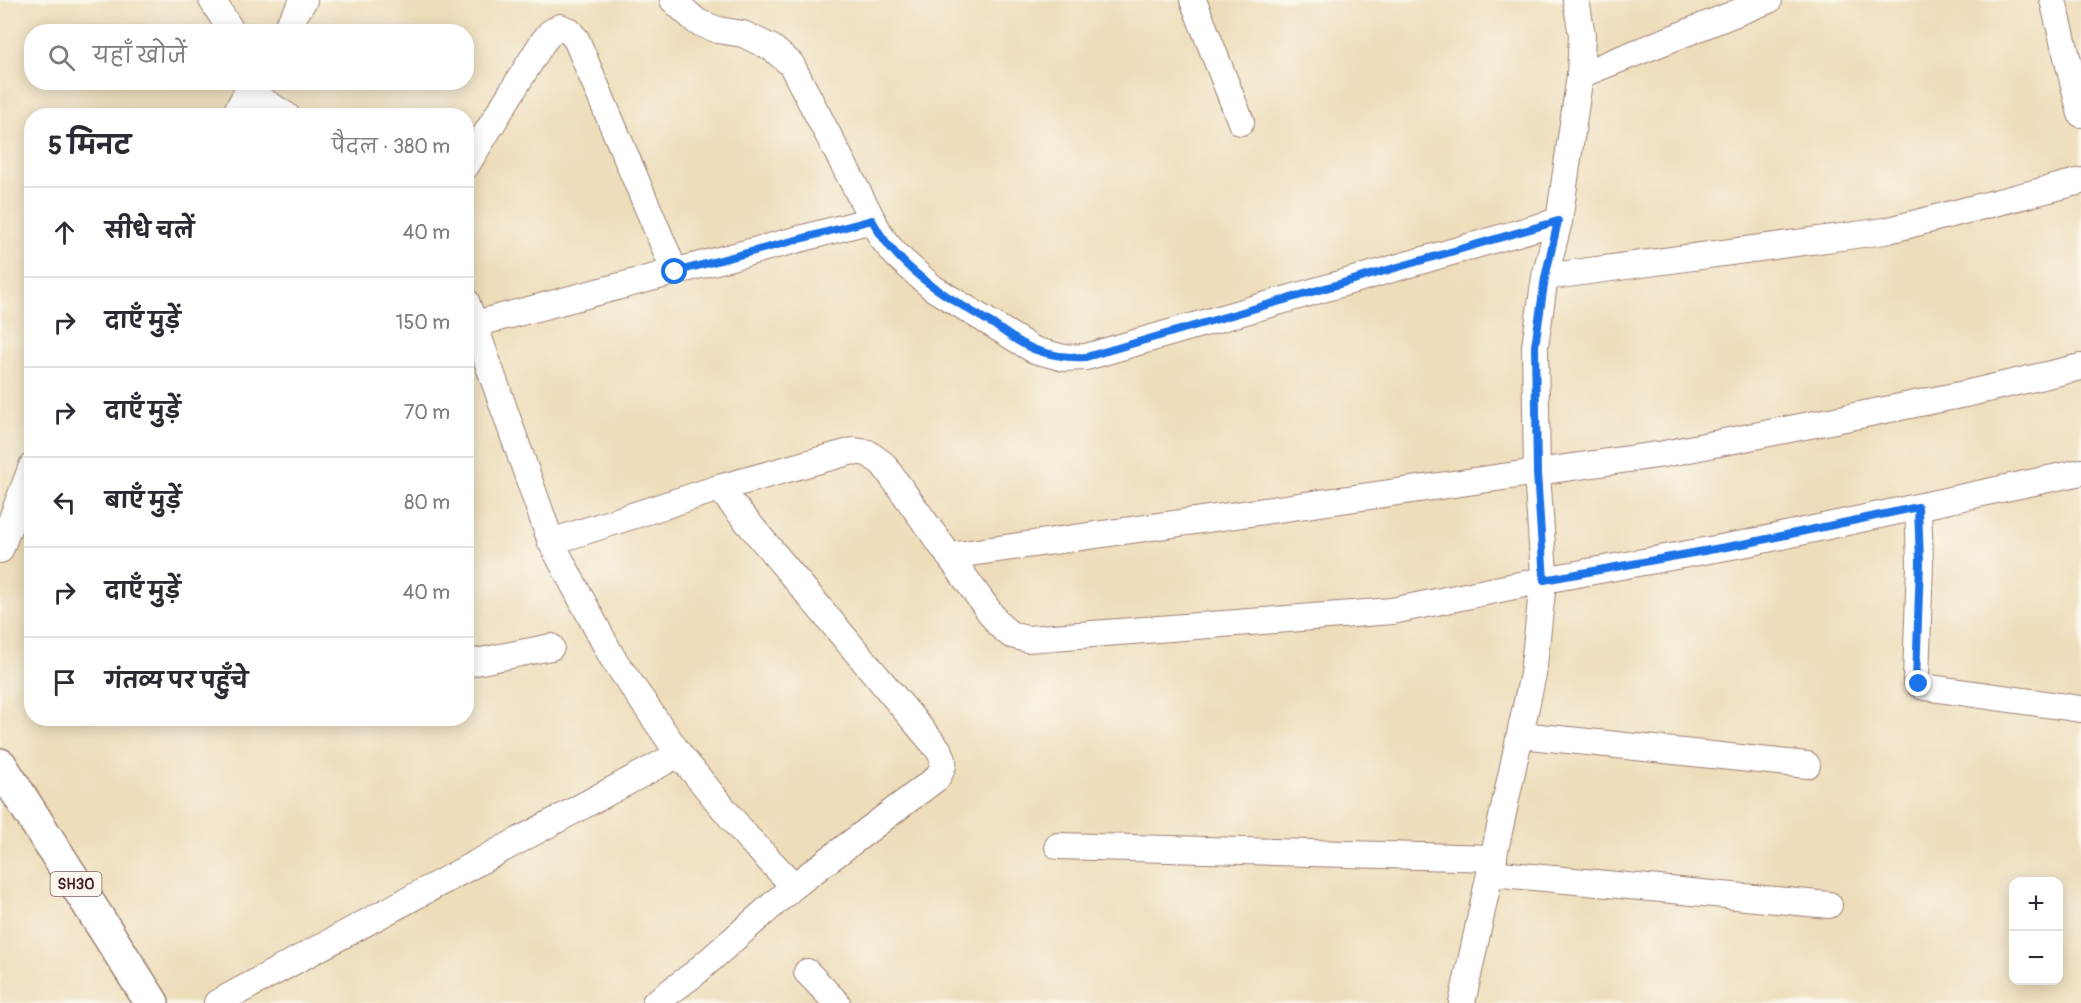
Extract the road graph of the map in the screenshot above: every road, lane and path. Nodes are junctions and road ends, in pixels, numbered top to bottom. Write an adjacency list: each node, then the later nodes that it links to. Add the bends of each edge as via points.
1 (212, 0): 8 (street)
2 (304, 0): 9 (street)
3 (673, 0): 19 (street, via 697,21 743,34 772,48 791,64)
4 (1193, 0): 16 (street)
5 (1576, 0): 10 (street, via 1582,35)
6 (1768, 0): 10 (street)
7 (2056, 1): 13 (street)
8 (227, 24)
9 (289, 24)
10 (1580, 75): 20 (street)
11 (248, 90): 14 (street)
12 (254, 90): 15 (street)
13 (2079, 102)
14 (238, 108)
15 (276, 108)
16 (1241, 122)
17 (474, 153): 21 (street, via 542,43 560,27 570,30)
18 (2081, 181): 22 (street, via 1885,231)
19 (872, 220): 20 (street, via 896,255 933,288 1034,350 1064,358 1086,357); 21 (street)
20 (1558, 221): 22 (street)
21 (675, 272): 23 (street)
22 (1545, 278): 27 (street, via 1535,346)
23 (474, 311)
24 (474, 321): 31 (street)
25 (2081, 367): 27 (street, via 1664,454)
26 (2081, 472): 30 (street)
27 (1537, 473): 33 (street); 34 (street)
28 (24, 487): 32 (street)
29 (719, 488): 31 (street); 33 (street, via 853,452 868,453 883,464); 44 (street, via 944,758 944,768 937,778)
30 (1918, 507): 34 (street); 37 (street, via 1919,684)
31 (551, 542): 39 (street, via 612,657)
32 (0, 550)
33 (949, 555): 34 (street, via 999,625 1011,636 1027,639 1357,615)
34 (1544, 580): 38 (street)
35 (551, 647): 36 (street)
36 (474, 662)
37 (2081, 709)
38 (1521, 735): 41 (street); 43 (street)
39 (679, 754): 44 (street, via 747,837); 48 (street)
40 (0, 765): 47 (main road, SH30)
41 (1807, 765)
42 (1058, 846): 43 (street)
43 (1492, 866): 45 (street); 51 (street)
44 (794, 886): 49 (street)
45 (1829, 905)
46 (807, 972): 50 (street)
47 (152, 1003)
48 (217, 1003)
49 (655, 1003)
50 (837, 1003)
51 (1462, 1003)

